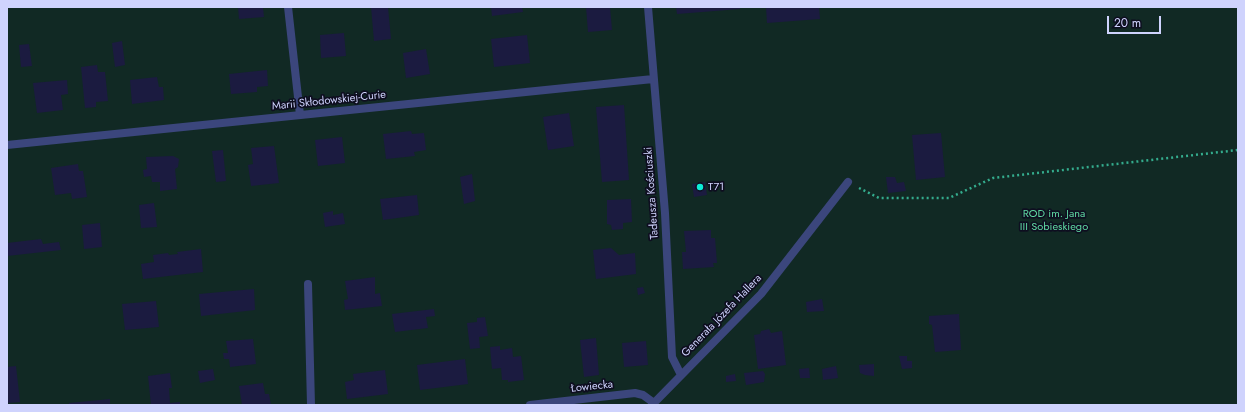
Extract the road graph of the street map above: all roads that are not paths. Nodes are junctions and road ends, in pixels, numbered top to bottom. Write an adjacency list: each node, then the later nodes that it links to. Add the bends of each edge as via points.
1 (288, 7): 4 (street)
2 (648, 7): 3 (street, Tadeusza Kościuszki)
3 (653, 79): 4 (street, Marii Skłodowskiej-Curie); 8 (street, Tadeusza Kościuszki, via 665,213 672,357)
4 (300, 115): 5 (street, Marii Skłodowskiej-Curie)
5 (7, 145)
6 (848, 182): 8 (street, Generała Józefa Hallera, via 761,294)
7 (308, 284): 10 (street)
8 (681, 375): 9 (street, Generała Józefa Hallera)
9 (653, 404): 11 (street, Łowiecka, via 643,395 635,393)
10 (311, 405)
11 (530, 405)

